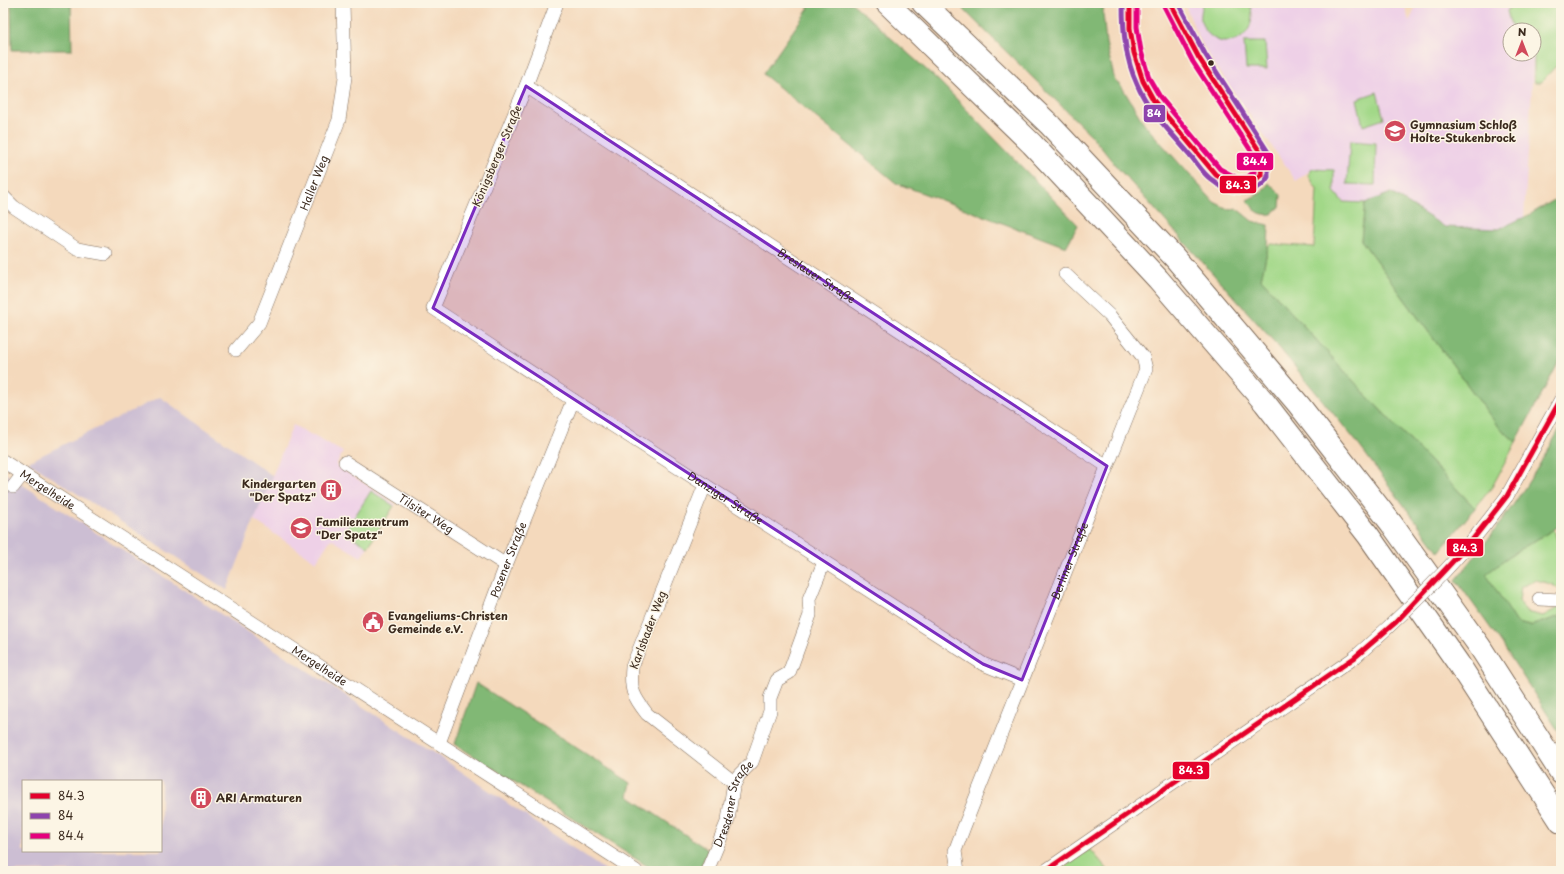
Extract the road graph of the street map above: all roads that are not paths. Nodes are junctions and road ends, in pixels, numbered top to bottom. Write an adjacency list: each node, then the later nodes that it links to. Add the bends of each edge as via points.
1 (343, 3): 10 (street, Haller Weg, via 345,77 339,120 260,323)
2 (557, 3): 5 (street, Königsberger Straße)
3 (887, 3): 27 (highway, via 1032,144 1158,279 1265,404 1377,548 1458,662)
4 (923, 3): 25 (highway, via 1048,124 1175,258 1299,405 1391,523 1480,647)
5 (526, 86): 9 (street, Königsberger Straße); 15 (street, Breslauer Straße)
6 (3, 196): 7 (street, via 14,207 77,248)
7 (106, 254)
8 (1065, 274): 15 (street, Berliner Straße, via 1110,316 1143,357 1146,369)
9 (433, 308): 12 (street, Danziger Straße)
10 (236, 350)
11 (1561, 399): 31 (street, bridge, via 1507,496 1469,544 1396,622 1354,658)
12 (573, 400): 17 (street, Danziger Straße); 20 (street, Posener Straße)
13 (3, 461): 16 (street, Mergelheide)
14 (345, 462): 20 (street, Tilsiter Weg)
15 (1107, 466): 23 (street, Berliner Straße)
16 (23, 474): 18 (street); 24 (street, Mergelheide)
17 (705, 485): 19 (street, Danziger Straße); 26 (street, Karlsbader Weg, via 632,667 631,684 636,699 647,714)
18 (13, 487)
19 (824, 562): 23 (street, Danziger Straße, via 983,664); 26 (street, Dresdener Straße, via 809,599 810,616 789,674 777,680 770,698 770,712 752,762)
20 (506, 565): 24 (street, Posener Straße)
21 (1539, 599): 22 (street)
22 (1561, 600)
23 (1022, 680): 30 (street, Berliner Straße, via 955,850)
24 (439, 743): 28 (street, Mergelheide)
25 (1561, 773)
26 (735, 783): 29 (street, Dresdener Straße, via 728,820)
27 (1561, 822)
28 (636, 871)
29 (707, 871)
30 (958, 871)
31 (1045, 871)

